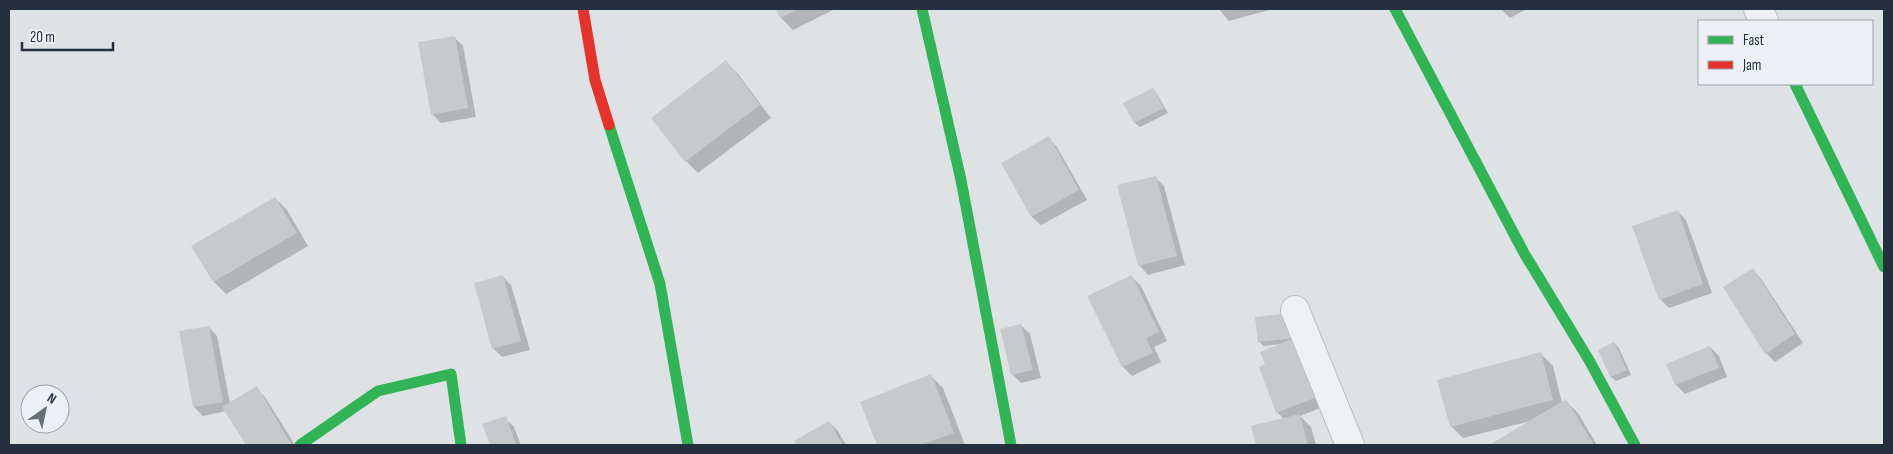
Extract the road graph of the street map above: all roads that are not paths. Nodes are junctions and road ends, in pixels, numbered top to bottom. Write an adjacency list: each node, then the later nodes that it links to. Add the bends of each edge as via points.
1 (583, 9): 9 (street, via 596,80 660,284)
2 (922, 9): 10 (street, via 960,180)
3 (1395, 9): 12 (street, via 1524,253 1589,360)
4 (1795, 85): 5 (street)
5 (1884, 267)
6 (1296, 310): 11 (street)
7 (300, 445): 8 (street, via 378,392 451,374)
8 (461, 445)
9 (688, 445)
10 (1010, 445)
11 (1350, 445)
12 (1635, 445)

